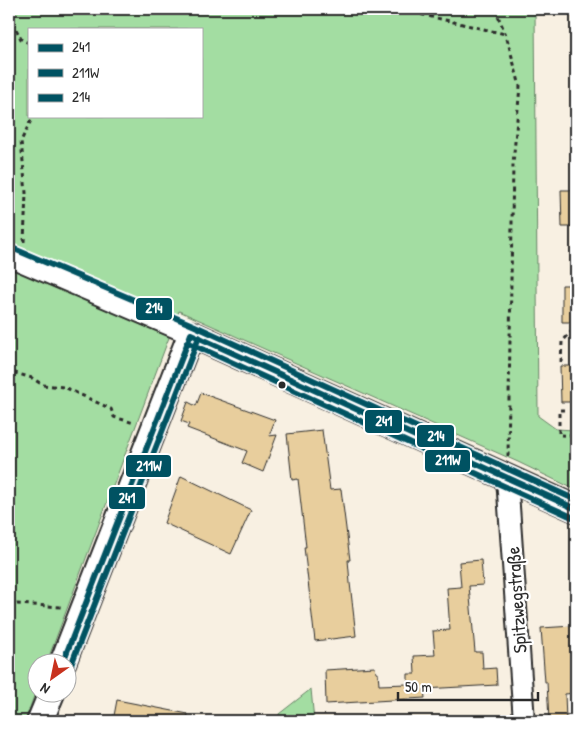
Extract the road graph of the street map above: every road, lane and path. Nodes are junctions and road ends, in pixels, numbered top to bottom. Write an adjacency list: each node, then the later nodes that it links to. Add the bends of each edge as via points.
1 (398, 9): 4 (path)
2 (495, 9): 4 (path)
3 (9, 15): 5 (path, via 21,39)
4 (506, 34): 15 (path, via 520,86 512,164)
5 (28, 42)
6 (32, 118): 7 (path, via 21,141 26,193)
7 (16, 259): 9 (street)
8 (571, 332): 10 (path, via 562,342)
9 (191, 334): 13 (street); 15 (street)
10 (561, 362)
11 (9, 367): 13 (path, via 43,385 64,386 111,409 114,417)
12 (564, 410): 14 (path, via 558,410 559,435)
13 (154, 429): 18 (street)
14 (576, 436)
15 (508, 468): 16 (street); 22 (street, Spitzwegstraße)
16 (576, 509)
17 (9, 606): 18 (path)
18 (85, 608): 19 (street)
19 (67, 652)
20 (48, 702): 21 (street)
21 (40, 721)
22 (524, 721)

